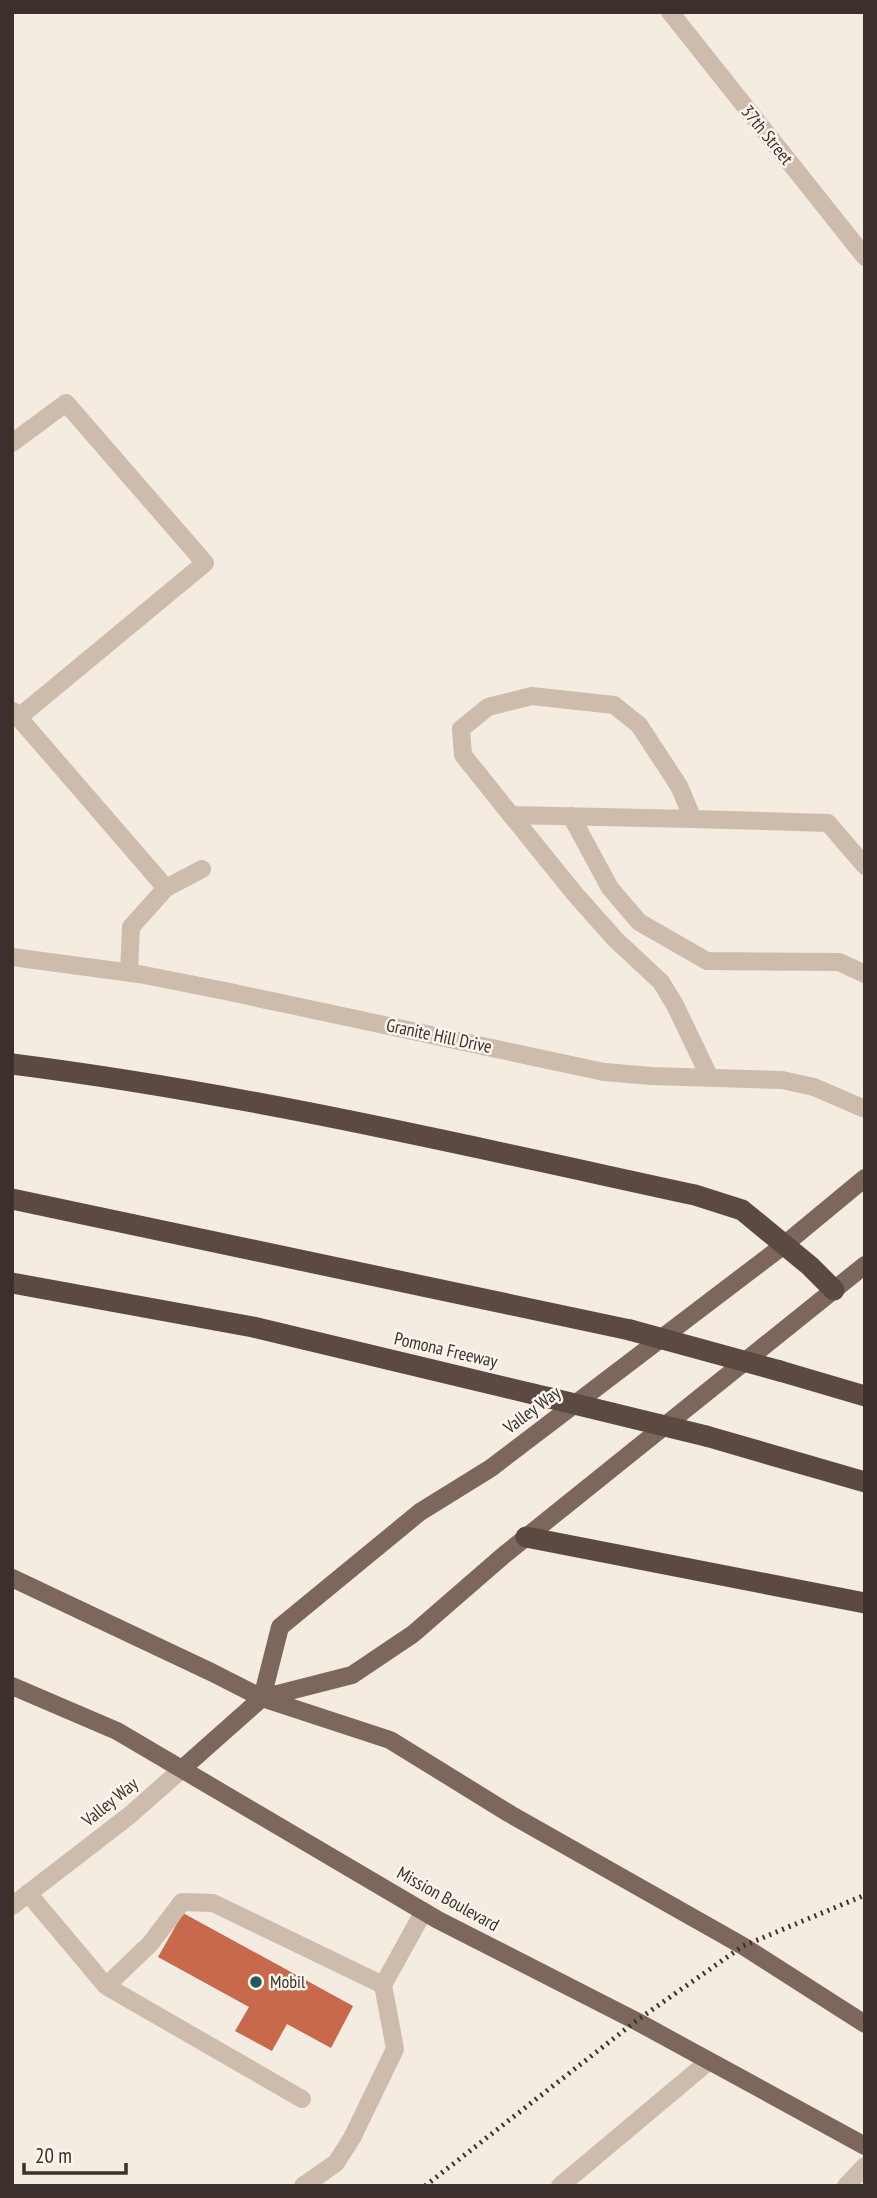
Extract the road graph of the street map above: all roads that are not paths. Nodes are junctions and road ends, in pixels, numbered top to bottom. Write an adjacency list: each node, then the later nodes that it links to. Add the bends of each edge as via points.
1 (670, 12): 2 (street, 37th Street)
2 (865, 257)
3 (12, 443): 4 (street, via 66,403 205,563)
4 (15, 714): 10 (street)
5 (511, 816): 6 (street); 7 (street, via 463,755 461,729 488,707 532,696 614,705 639,725); 15 (street, via 615,939 661,982)
6 (571, 816): 7 (street); 13 (street, via 610,888 639,922 707,961 839,962)
7 (694, 818): 8 (street, via 828,823)
8 (865, 866)
9 (202, 869): 10 (street)
10 (166, 888): 12 (street, via 131,927)
11 (12, 957): 12 (street, Granite Hill Drive)
12 (129, 973): 15 (street, Granite Hill Drive, via 604,1072)
13 (865, 974)
14 (12, 1064): 19 (highway, via 303,1110 695,1195 742,1210)
15 (709, 1076): 16 (street, Granite Hill Drive, via 782,1080 814,1087)
16 (865, 1109)
17 (865, 1178): 19 (main road, Valley Way)
18 (12, 1199): 23 (highway, bridge, via 630,1330)
19 (784, 1245): 22 (highway); 29 (main road, Valley Way, via 491,1468 420,1512 280,1627)
20 (865, 1265): 22 (main road, Valley Way)
21 (12, 1283): 24 (highway, Pomona Freeway, bridge, via 253,1327 706,1436)
22 (834, 1290): 25 (main road, Valley Way)
23 (865, 1396)
24 (865, 1482)
25 (526, 1537): 27 (highway); 29 (main road, Valley Way, via 413,1634 352,1675)
26 (12, 1578): 29 (main road)
27 (865, 1603)
28 (12, 1686): 30 (main road, Mission Boulevard, via 117,1731)
29 (262, 1698): 30 (main road, Valley Way); 36 (main road, via 390,1740 522,1821 743,1945)
30 (183, 1768): 31 (street, Valley Way); 33 (main road, Mission Boulevard)
31 (28, 1894): 32 (street, Valley Way); 35 (street)
32 (12, 1906)
33 (424, 1912): 34 (street); 37 (main road, Mission Boulevard)
34 (383, 1985): 35 (street, via 213,1903 182,1902 150,1944); 41 (street, via 394,2049 336,2163)
35 (107, 1986): 38 (street)
36 (865, 2024)
37 (709, 2061): 39 (main road, Mission Boulevard); 42 (street)
38 (302, 2099)
39 (865, 2146)
40 (865, 2166): 43 (street)
41 (303, 2186)
42 (560, 2186)
43 (846, 2186)

